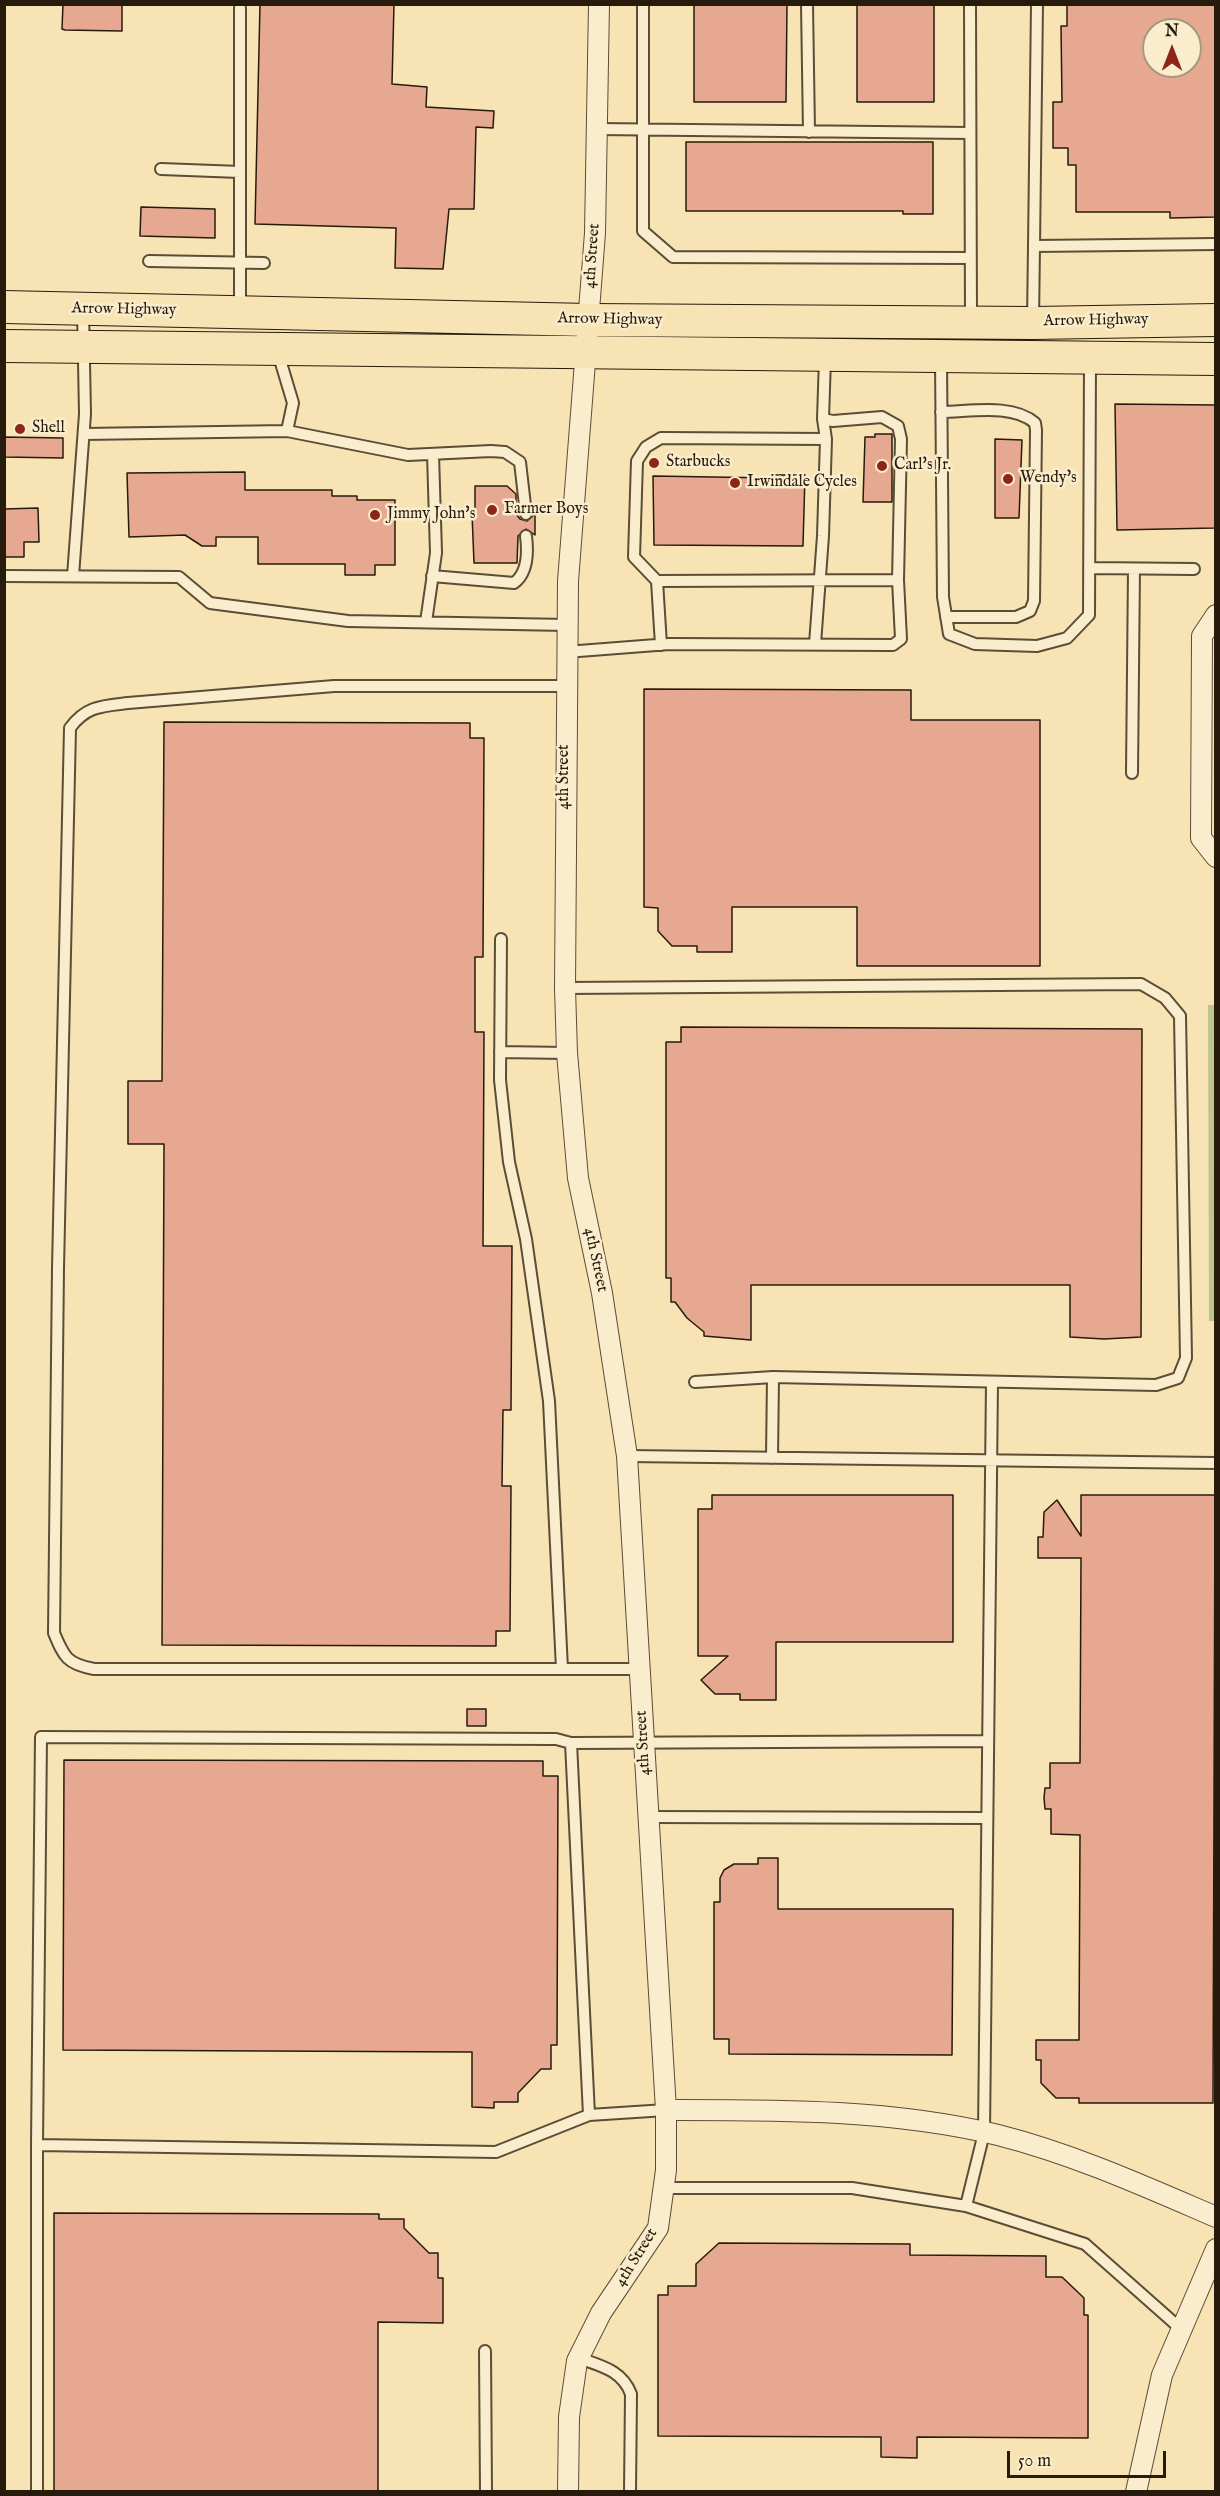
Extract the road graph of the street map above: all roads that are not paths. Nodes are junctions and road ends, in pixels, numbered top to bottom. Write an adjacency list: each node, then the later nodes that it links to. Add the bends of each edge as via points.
1 (599, 4): 7 (street, 4th Street)
2 (643, 4): 8 (lane)
3 (807, 4): 9 (lane)
4 (970, 4): 10 (lane)
5 (1037, 4): 14 (lane)
6 (240, 8): 12 (lane)
7 (597, 129): 8 (lane); 22 (street, 4th Street, via 596,233)
8 (643, 130): 9 (lane); 15 (lane, via 643,231 673,257)
9 (809, 132): 10 (lane)
10 (970, 133): 15 (lane)
11 (161, 169): 12 (lane)
12 (240, 172): 17 (lane)
13 (1215, 244): 14 (lane)
14 (1034, 246): 25 (lane)
15 (970, 258): 24 (lane)
16 (149, 261): 17 (lane)
17 (240, 263): 18 (lane); 21 (lane)
18 (264, 263)
19 (4, 307): 20 (main road, Arrow Highway)
20 (83, 309): 21 (main road, Arrow Highway); 27 (lane)
21 (240, 311): 22 (main road, Arrow Highway)
22 (589, 320): 24 (main road, Arrow Highway); 29 (street, 4th Street)
23 (1215, 320): 25 (main road, Arrow Highway)
24 (971, 322): 25 (main road, Arrow Highway)
25 (1033, 323)
26 (4, 346): 27 (main road, Arrow Highway)
27 (86, 347): 28 (main road, Arrow Highway); 37 (lane)
28 (277, 350): 29 (main road, Arrow Highway); 36 (lane, via 293,403)
29 (586, 353): 30 (main road, Arrow Highway); 54 (street, 4th Street)
30 (825, 355): 31 (main road, Arrow Highway); 35 (lane)
31 (940, 356): 32 (main road, Arrow Highway); 34 (lane)
32 (1090, 357): 33 (main road, Arrow Highway); 42 (lane)
33 (1215, 359)
34 (941, 412): 52 (lane); 52 (lane, via 1009,412 1029,418 1036,430 1034,601 1030,610 1016,616)
35 (823, 419): 38 (lane); 49 (lane, via 882,417 898,426)
36 (287, 431): 37 (lane); 39 (lane, via 408,455)
37 (84, 434): 46 (lane)
38 (826, 440): 48 (lane); 50 (lane, via 661,438 646,447 637,461 634,557)
39 (434, 454): 40 (lane, via 505,453 520,462); 47 (lane)
40 (526, 514)
41 (526, 536): 47 (lane, via 528,550 522,577 514,583)
42 (1089, 568): 43 (lane); 52 (lane, via 1089,615 1067,638 1037,646 975,644 949,634)
43 (1134, 568): 44 (lane); 59 (lane)
44 (1194, 569)
45 (4, 576): 46 (lane)
46 (73, 576): 53 (lane, via 179,577 201,598 226,607 348,621)
47 (432, 576): 53 (lane)
48 (820, 579): 49 (lane); 50 (lane); 55 (lane)
49 (898, 580): 55 (lane, via 901,639 893,645)
50 (657, 581): 56 (lane)
51 (1215, 615): 60 (street, via 1202,636 1201,838)
52 (946, 617)
53 (426, 622): 54 (lane)
54 (567, 625): 57 (street, 4th Street)
55 (815, 644): 56 (lane)
56 (661, 645): 57 (lane)
57 (566, 652): 58 (street, 4th Street)
58 (566, 686): 62 (street, 4th Street); 72 (lane, via 334,686 128,703 95,707 78,716 70,728 54,1633 62,1653 74,1665 94,1669)
59 (1132, 773)
60 (1215, 857)
61 (501, 939): 63 (lane)
62 (565, 988): 64 (street, 4th Street); 67 (lane, via 1142,984 1165,998 1180,1016 1186,1358 1178,1378 1156,1385)
63 (500, 1052): 64 (lane); 72 (lane, via 509,1162 526,1239 549,1401)
64 (567, 1053): 68 (street, 4th Street, via 578,1178 608,1326)
65 (773, 1377): 66 (lane); 67 (lane); 69 (lane)
66 (695, 1382)
67 (992, 1382): 70 (lane)
68 (627, 1456): 69 (lane); 73 (street, 4th Street)
69 (772, 1458): 70 (lane)
70 (991, 1460): 71 (lane); 74 (lane)
71 (1215, 1463)
72 (562, 1669): 73 (lane)
73 (639, 1669): 76 (street, 4th Street)
74 (988, 1741): 76 (lane); 78 (lane)
75 (571, 1743): 76 (lane); 80 (lane); 82 (lane, via 556,1738 41,1737)
76 (644, 1743): 77 (street, 4th Street)
77 (648, 1816): 78 (lane); 79 (street, 4th Street)
78 (987, 1818): 81 (lane)
79 (666, 2110): 80 (lane); 81 (street, via 801,2110 902,2119); 83 (street, 4th Street)
80 (589, 2115): 82 (lane, via 496,2152)
81 (984, 2133): 84 (lane); 85 (street, via 1094,2165)
82 (37, 2145): 90 (lane)
83 (663, 2188): 84 (lane, via 852,2188); 89 (street, 4th Street, via 658,2228 601,2313)
84 (966, 2206): 87 (lane, via 1085,2244)
85 (1215, 2217)
86 (1215, 2249): 87 (street)
87 (1181, 2329): 94 (street, via 1162,2374)
88 (485, 2351): 91 (lane)
89 (579, 2358): 92 (street, 4th Street, via 569,2417); 93 (lane, via 613,2370 627,2382 631,2394)
90 (36, 2492)
91 (486, 2492)
92 (568, 2492)
93 (630, 2492)
94 (1136, 2492)

